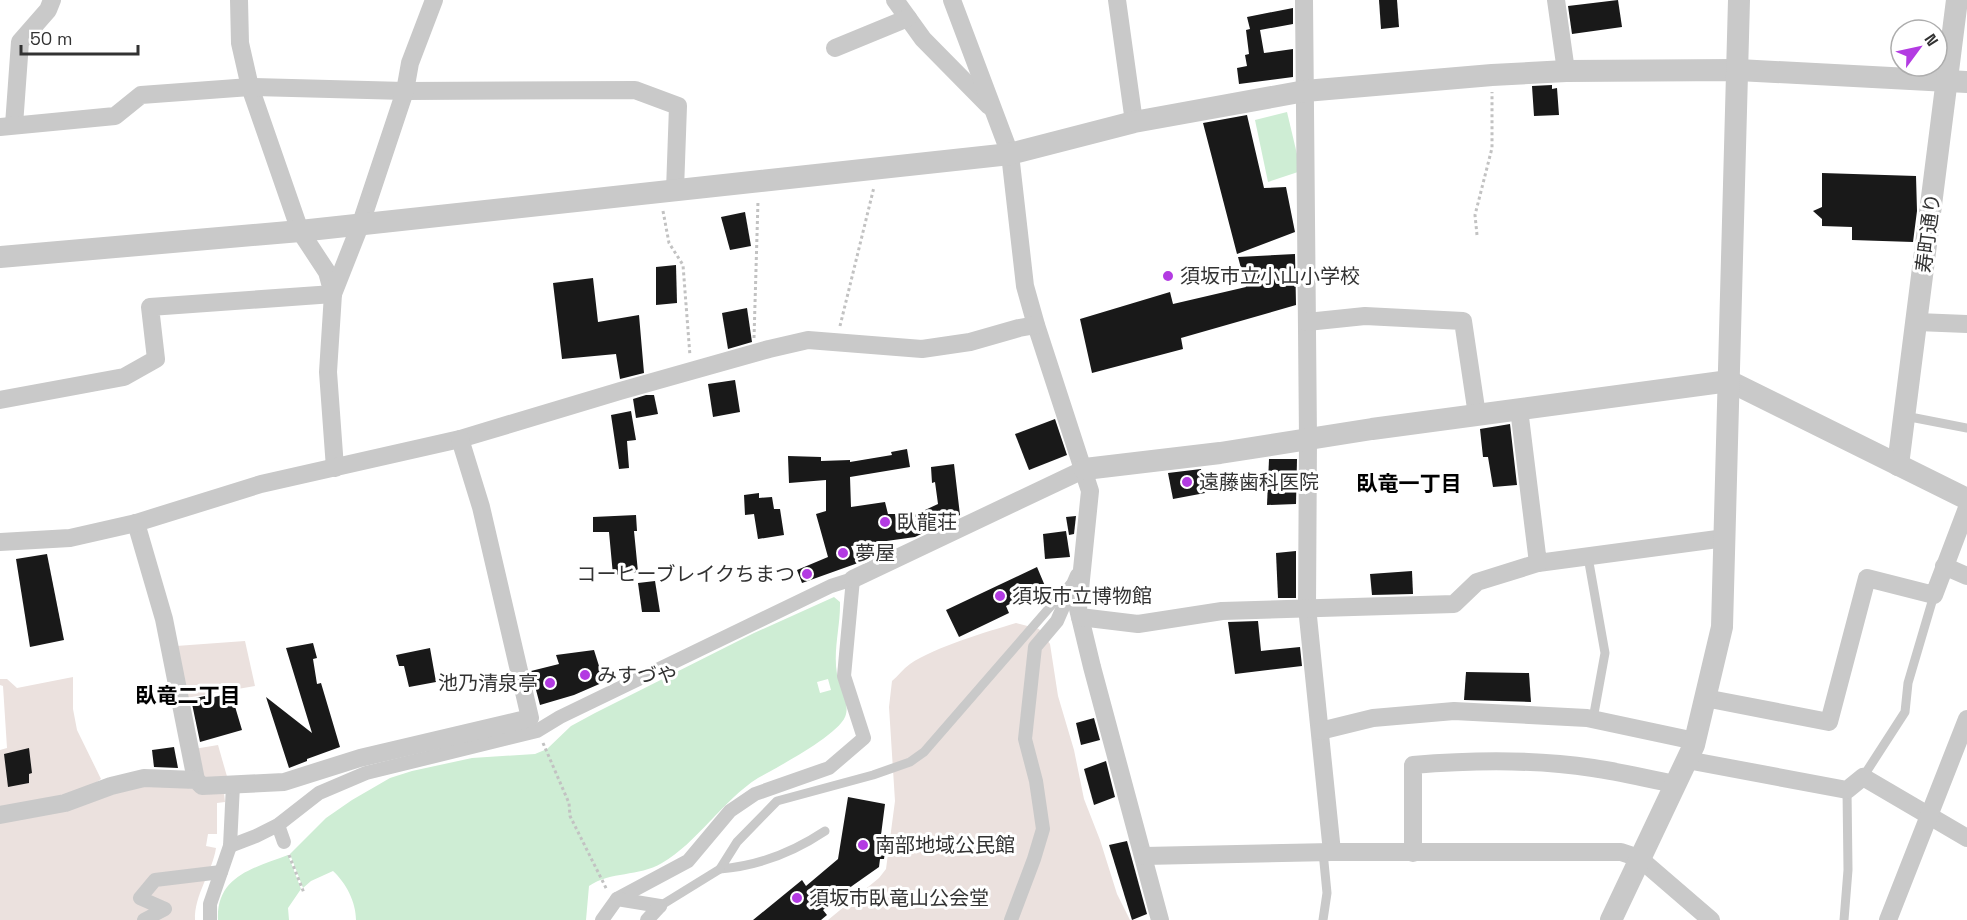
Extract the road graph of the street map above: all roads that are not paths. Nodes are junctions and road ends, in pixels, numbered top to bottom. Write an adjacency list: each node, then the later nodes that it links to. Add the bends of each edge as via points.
1 (52, 0): 21 (street, via 20,42)
2 (239, 0): 16 (street, via 240,44)
3 (434, 0): 17 (street, via 410,63)
4 (895, 0): 11 (street)
5 (952, 0): 19 (street)
6 (1117, 0): 20 (street)
7 (1304, 0): 18 (street)
8 (1556, 0): 14 (street)
9 (1739, 0): 13 (street)
10 (1957, 0): 15 (street, 寿町通り)
11 (908, 18): 12 (street); 19 (street, via 923,39)
12 (835, 48)
13 (1738, 70): 14 (street); 15 (street); 32 (street)
14 (1566, 71): 18 (street)
15 (1957, 82): 29 (street, 寿町通り)
16 (250, 87): 17 (street); 21 (street, via 141,95 115,116); 25 (street)
17 (405, 91): 23 (street, via 635,90 678,106); 24 (street)
18 (1305, 91): 20 (street); 28 (street)
19 (994, 112): 22 (street)
20 (1134, 122): 22 (street)
21 (7, 126)
22 (1010, 154): 23 (street); 31 (street, via 1025,286)
23 (667, 191): 24 (street)
24 (360, 223): 25 (street); 27 (street)
25 (300, 231): 26 (street); 27 (street, via 327,272)
26 (0, 257)
27 (333, 294): 33 (street, via 150,307 156,359 124,377); 41 (street, via 328,372)
28 (1307, 322): 35 (street, via 1365,316 1463,321); 39 (street)
29 (1917, 322): 30 (street); 36 (street, 寿町通り)
30 (1967, 324)
31 (1036, 325): 38 (street, via 970,342 922,349 808,340); 42 (street)
32 (1729, 381): 34 (street); 40 (street); 46 (street)
33 (0, 400)
34 (1519, 409): 35 (street); 49 (street)
35 (1477, 415): 39 (street)
36 (1905, 416): 37 (lane); 40 (street, 寿町通り)
37 (1967, 428)
38 (460, 439): 41 (street); 65 (street, via 481,507 530,718 360,758 284,782)
39 (1308, 439): 42 (street); 55 (street)
40 (1898, 465): 43 (street)
41 (335, 468): 45 (street, via 261,484)
42 (1085, 469): 51 (street, via 1090,491); 53 (street)
43 (1967, 499)
44 (1967, 508): 50 (street)
45 (136, 523): 47 (street, via 70,538); 63 (street, via 164,619)
46 (1725, 538): 48 (street); 57 (street, via 1722,627)
47 (0, 542)
48 (1588, 556): 49 (street); 58 (lane, via 1605,653)
49 (1538, 563): 55 (street, via 1477,582 1454,604)
50 (1944, 566): 52 (street); 54 (street)
51 (1080, 571): 56 (street); 78 (lane, via 924,753 873,775 777,801 737,842); 86 (street, via 1057,621 1035,647 1025,739 1043,829)
52 (1967, 576)
53 (853, 579): 69 (street, via 831,586 537,731 366,773 319,793); 80 (street, via 844,676 864,738 829,768 755,794 730,811 688,861)
54 (1934, 595): 57 (street, via 1867,578 1829,722); 62 (lane, via 1908,683 1905,712)
55 (1307, 608): 56 (street, via 1222,611 1138,624); 60 (street)
56 (1080, 616): 76 (street)
57 (1705, 698): 61 (street)
58 (1593, 719): 60 (street, via 1454,711 1373,718); 61 (street)
59 (1967, 719): 67 (street)
60 (1320, 730): 74 (street)
61 (1691, 750): 64 (street); 66 (street)
62 (1863, 777): 66 (street); 67 (street)
63 (196, 780): 65 (street, via 202,786); 68 (street, via 144,778 65,803)
64 (1675, 784): 75 (street, via 1592,768 1505,761 1413,765); 77 (street)
65 (233, 785): 73 (street)
66 (1846, 790): 91 (lane, via 1848,870)
67 (1928, 814): 71 (street); 92 (street)
68 (0, 815)
69 (278, 825): 72 (street); 73 (street)
70 (825, 831): 78 (lane, via 800,848 745,867)
71 (1967, 838)
72 (284, 842)
73 (230, 846): 79 (street)
74 (1328, 852): 75 (street); 76 (street); 88 (lane)
75 (1413, 853): 77 (street, via 1621,852)
76 (1144, 856): 87 (street)
77 (1639, 858): 89 (street); 90 (street)
78 (720, 869): 81 (lane)
79 (221, 872): 82 (street, via 155,880 140,898 165,909); 83 (street, via 210,904)
80 (617, 899): 81 (street); 84 (street)
81 (659, 913): 85 (street)
82 (144, 920)
83 (210, 920)
84 (602, 920)
85 (647, 920)
86 (1011, 920)
87 (1160, 920)
88 (1323, 920)
89 (1611, 920)
90 (1711, 920)
91 (1844, 920)
92 (1888, 920)

